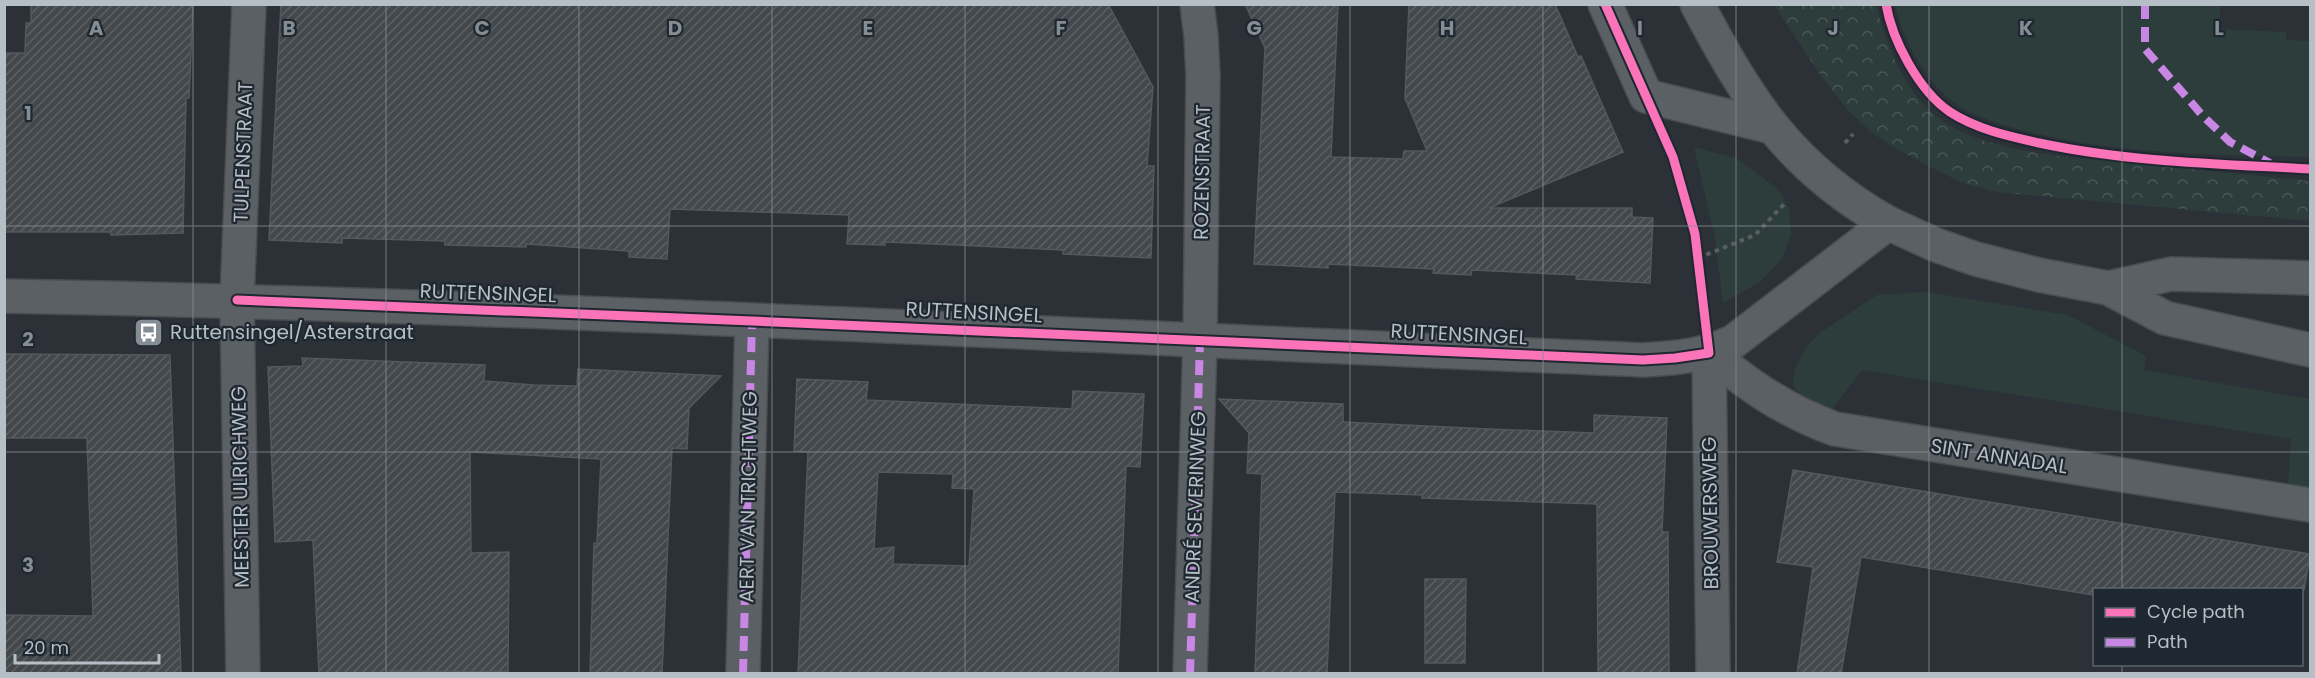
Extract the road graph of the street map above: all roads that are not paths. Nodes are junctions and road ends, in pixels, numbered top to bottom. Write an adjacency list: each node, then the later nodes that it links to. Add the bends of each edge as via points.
1 (249, 4): 10 (street, TULPENSTRAAT)
2 (1197, 4): 12 (street, ROZENSTRAAT, via 1203,76)
3 (1605, 4): 5 (street, via 1646,96)
4 (1696, 4): 5 (street, via 1738,79)
5 (1772, 127): 6 (street, via 1817,175)
6 (1888, 223): 8 (street, via 1976,259); 14 (street, RUTTENSINGEL, via 1757,325)
7 (2310, 278): 8 (street, via 2171,274)
8 (2108, 288): 13 (street, via 2165,318)
9 (4, 296): 10 (street, RUTTENSINGEL)
10 (237, 300): 11 (street, RUTTENSINGEL); 16 (street, MEESTER ULRICHWEG)
11 (752, 321): 12 (street, RUTTENSINGEL); 17 (street, AERT VAN TRICHTWEG)
12 (1200, 340): 14 (street, RUTTENSINGEL, via 1643,360); 18 (street, ANDRÉ SEVERINWEG)
13 (2310, 350)
14 (1709, 353): 15 (street, SINT ANNADAL, via 1748,385 1835,429); 19 (street, BROUWERSWEG)
15 (2310, 505)
16 (243, 674)
17 (743, 674)
18 (1190, 674)
19 (1713, 674)

